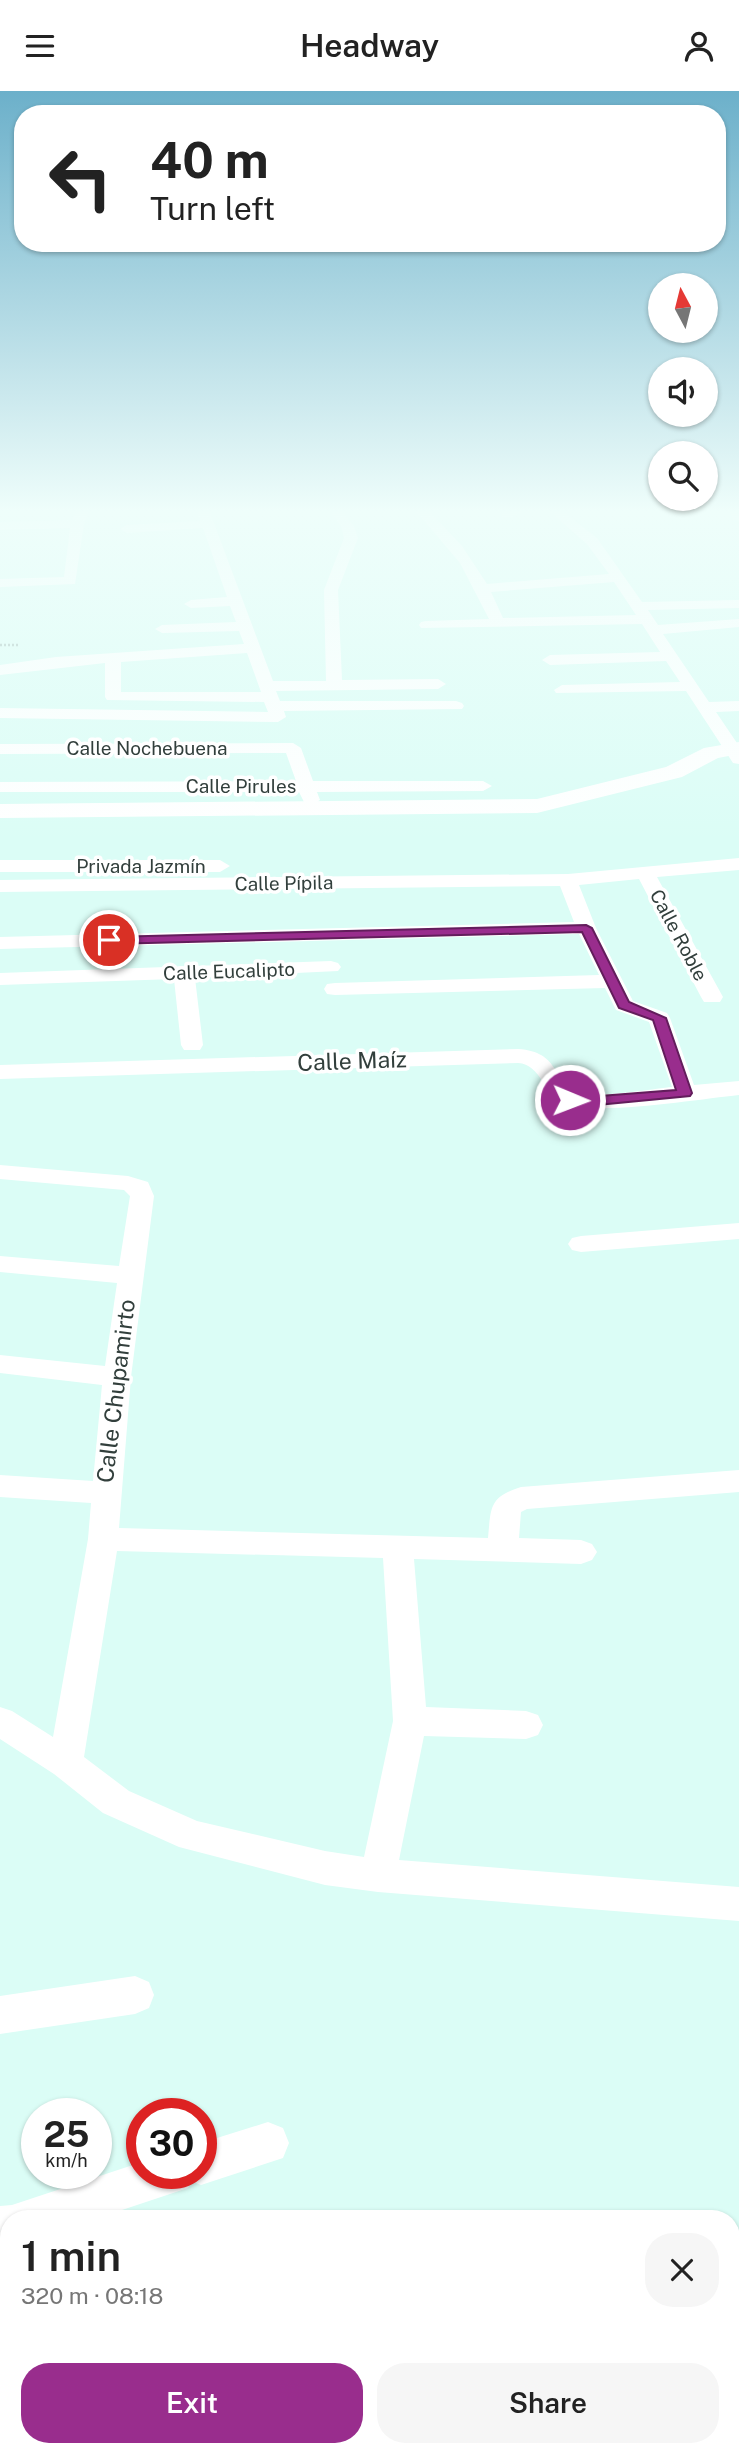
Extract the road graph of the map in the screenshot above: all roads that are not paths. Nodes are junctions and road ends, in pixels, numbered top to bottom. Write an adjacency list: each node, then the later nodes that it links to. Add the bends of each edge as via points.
1 (243, 620): 9 (street)
2 (332, 620): 17 (street)
3 (595, 620): 6 (street)
4 (647, 620): 12 (street)
5 (678, 620): 7 (street)
6 (498, 623): 8 (street)
7 (739, 623)
8 (425, 625)
9 (245, 626): 10 (street); 11 (street)
10 (162, 629)
11 (253, 648): 13 (street); 20 (street)
12 (670, 656): 14 (street); 18 (street)
13 (113, 658): 15 (street); 20 (street, via 113,697)
14 (550, 660)
15 (0, 670)
16 (438, 684): 17 (street)
17 (334, 685): 20 (street)
18 (692, 686): 19 (street); 23 (street)
19 (562, 690)
20 (272, 701): 21 (street); 24 (street)
21 (456, 706)
22 (739, 706): 23 (street)
23 (706, 707): 26 (street)
24 (8, 709)
25 (0, 748): 27 (street, Calle Nochebuena, via 293,748)
26 (737, 752): 30 (street, Calle Pirules, via 712,753 653,778 537,806)
27 (305, 785): 28 (street, Calle Pirules); 29 (street, Calle Pirules); 30 (street)
28 (483, 786)
29 (0, 787)
30 (314, 807): 31 (street)
31 (0, 811)
32 (739, 864): 35 (street, Calle Pípila)
33 (449, 865): 34 (street, Privada Jazmín)
34 (0, 866)
35 (646, 874): 36 (street, Calle Pípila); 45 (street, Calle Roble)
36 (568, 880): 37 (street, Calle Pípila); 38 (street)
37 (0, 886)
38 (586, 928): 39 (street); 44 (street)
39 (327, 936): 40 (street); 41 (street)
40 (0, 943)
41 (331, 967): 42 (street, Calle Eucalipto); 44 (street, via 336,998)
42 (184, 972): 43 (street, Calle Eucalipto); 46 (street)
43 (0, 979)
44 (612, 981): 49 (street, via 626,1007 659,1018)
45 (712, 997)
46 (192, 1045)
47 (0, 1072): 49 (street, Calle Maíz, via 514,1056 532,1058 570,1100)
48 (739, 1088): 49 (street)
49 (685, 1093)
50 (0, 1172): 54 (street, Calle Chupamirto, via 139,1187 142,1196)
51 (739, 1231): 52 (street)
52 (581, 1244)
53 (0, 1264): 54 (street)
54 (131, 1276): 56 (street, Calle Chupamirto)
55 (0, 1364): 56 (street)
56 (117, 1377): 59 (street, Calle Chupamirto)
57 (739, 1481): 62 (street, via 514,1500 504,1513)
58 (0, 1486): 59 (street, Calle Chupamirto)
59 (107, 1493): 60 (street)
60 (103, 1539): 61 (street); 67 (street)
61 (398, 1547): 62 (street); 64 (street)
62 (503, 1551): 63 (street)
63 (581, 1552)
64 (410, 1721): 65 (street); 68 (street)
65 (526, 1725)
66 (2, 1727): 67 (street)
67 (66, 1763): 68 (street, via 116,1802 192,1836 325,1868)
68 (378, 1875): 69 (street)
69 (739, 1904)
70 (135, 1995): 71 (street)
71 (0, 2015)
72 (268, 2143): 73 (street)
73 (217, 2159)
74 (126, 2188): 75 (street)
75 (56, 2210)

